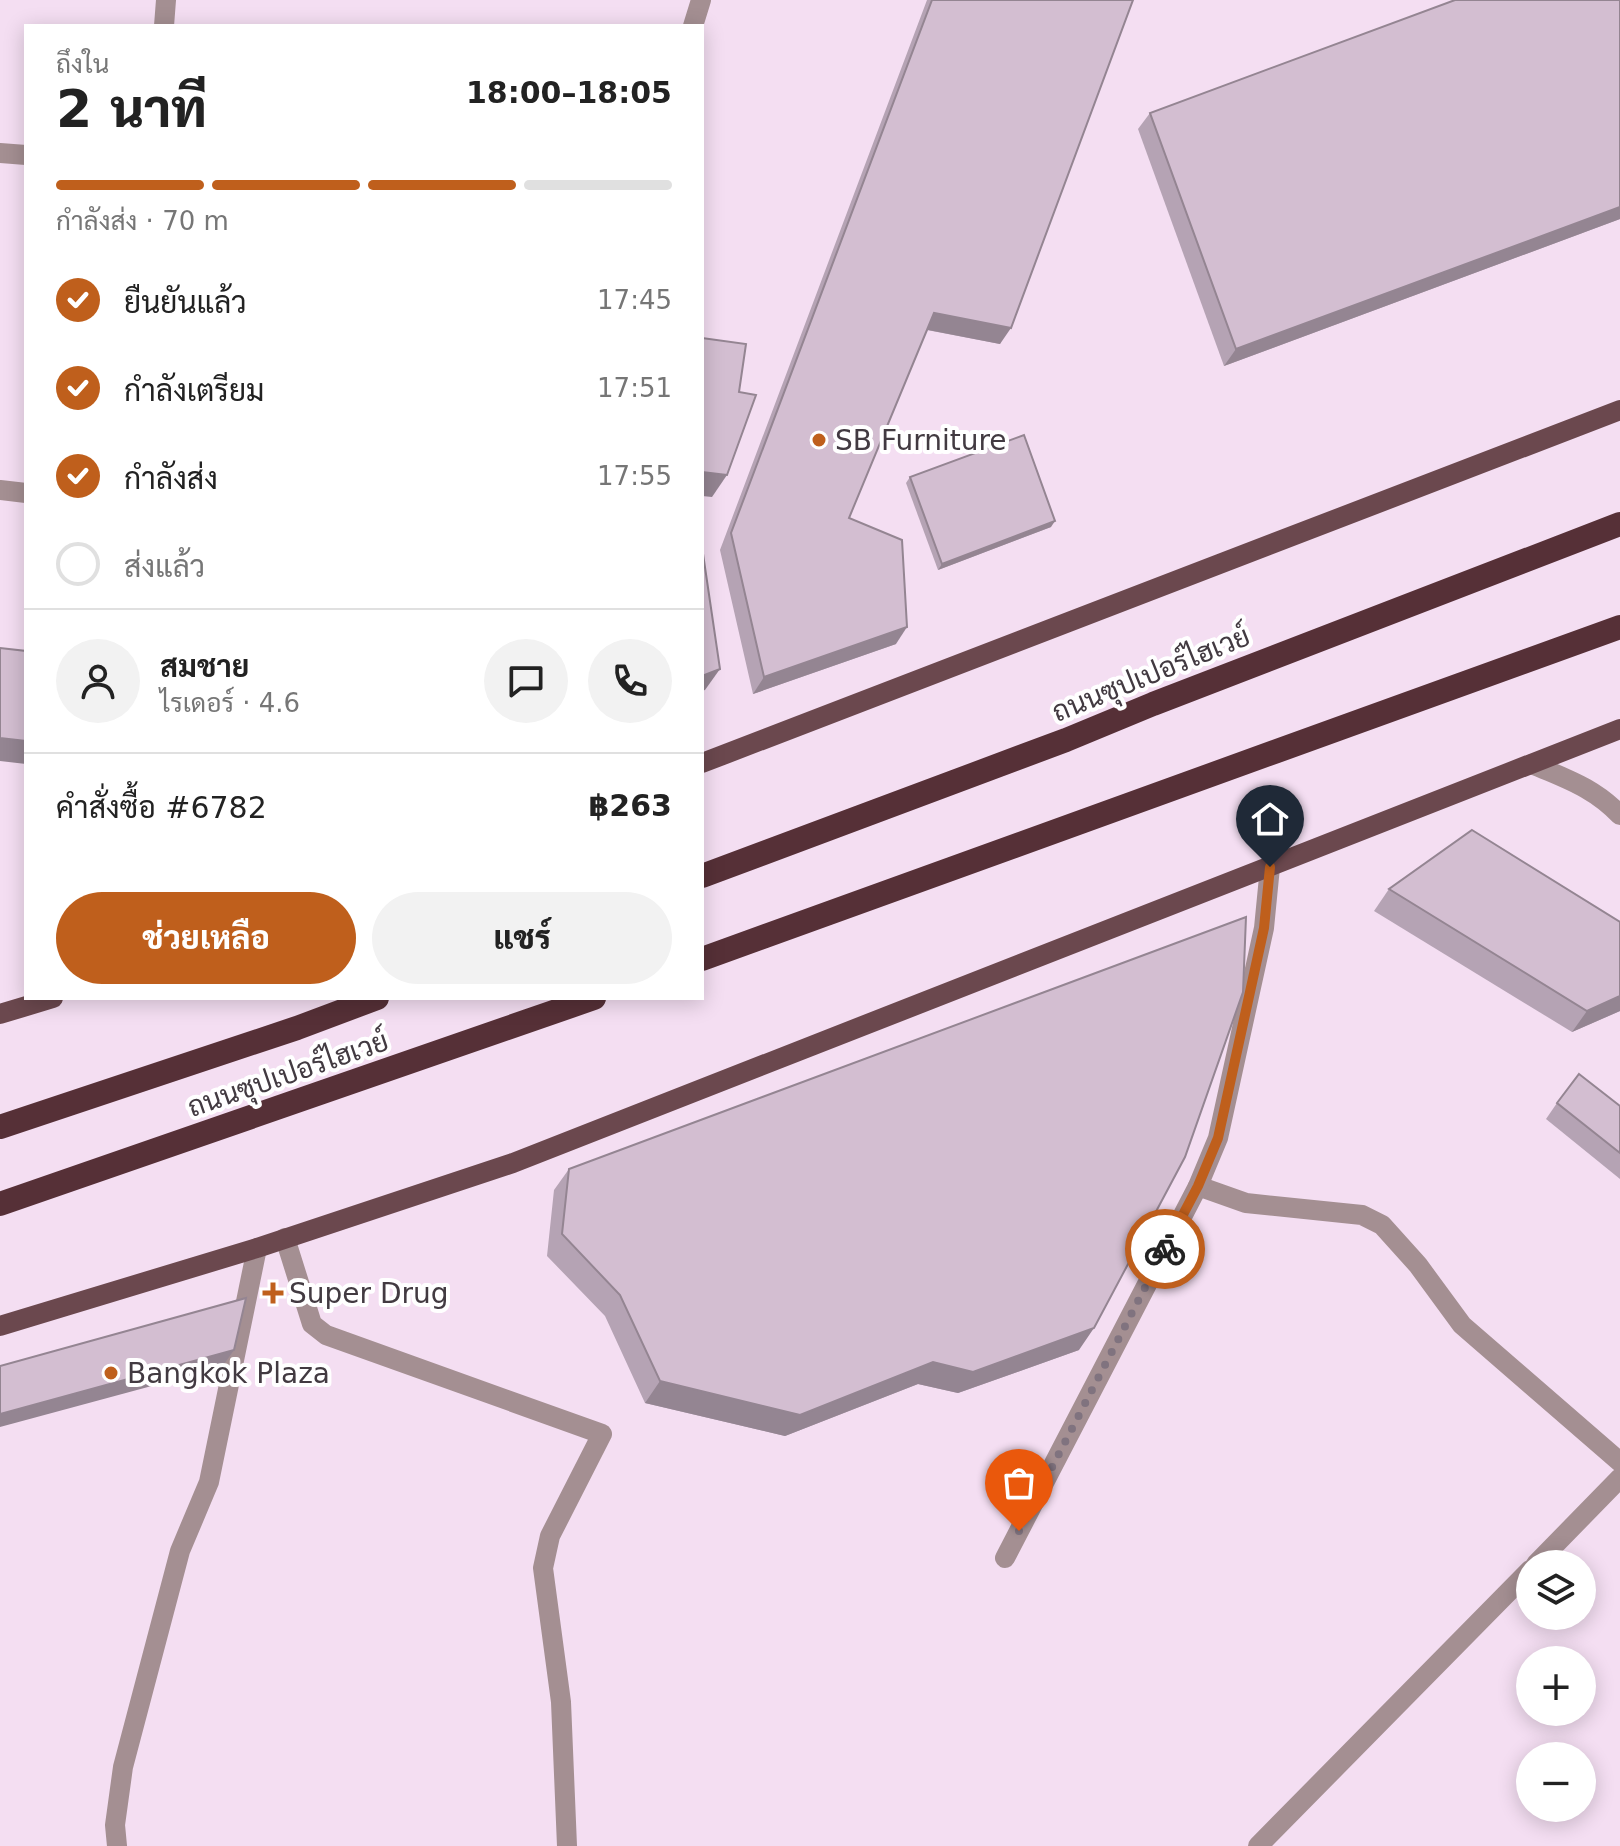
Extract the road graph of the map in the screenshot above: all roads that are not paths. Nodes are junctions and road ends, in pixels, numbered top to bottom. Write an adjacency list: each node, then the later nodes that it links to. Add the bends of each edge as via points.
1 (166, 0): 3 (street)
2 (701, 0): 4 (street)
3 (164, 24)
4 (694, 24)
5 (0, 153): 6 (street)
6 (24, 155)
7 (1620, 410): 13 (main road)
8 (0, 490): 9 (street)
9 (24, 493)
10 (1620, 524): 18 (highway, ถนนซุปเปอร์ไฮเวย์)
11 (1620, 627): 19 (highway)
12 (1620, 729): 14 (main road)
13 (704, 762)
14 (1532, 764): 15 (street); 17 (main road)
15 (1612, 794): 16 (street)
16 (1620, 815)
17 (1270, 867): 25 (street, via 1264,928 1218,1138); 27 (main road, via 513,1163)
18 (704, 875)
19 (704, 958)
20 (46, 1000): 23 (main road)
21 (372, 1000): 24 (highway, ถนนซุปเปอร์ไฮเวย์)
22 (588, 1000): 26 (highway, ถนนซุปเปอร์ไฮเวย์)
23 (0, 1014)
24 (0, 1127)
25 (1198, 1186): 30 (street, via 1246,1203 1362,1215 1382,1225 1462,1325); 33 (street)
26 (0, 1204)
27 (285, 1238): 28 (main road); 36 (street, via 312,1324 326,1335 602,1434 550,1536 543,1568 561,1702)
28 (257, 1248): 29 (main road); 35 (street, via 209,1482 180,1551 123,1767)
29 (0, 1326)
30 (1620, 1462)
31 (1620, 1478): 32 (street)
32 (1550, 1550)
33 (1005, 1558)
34 (1516, 1584): 37 (street)
35 (117, 1846)
36 (567, 1846)
37 (1258, 1846)

